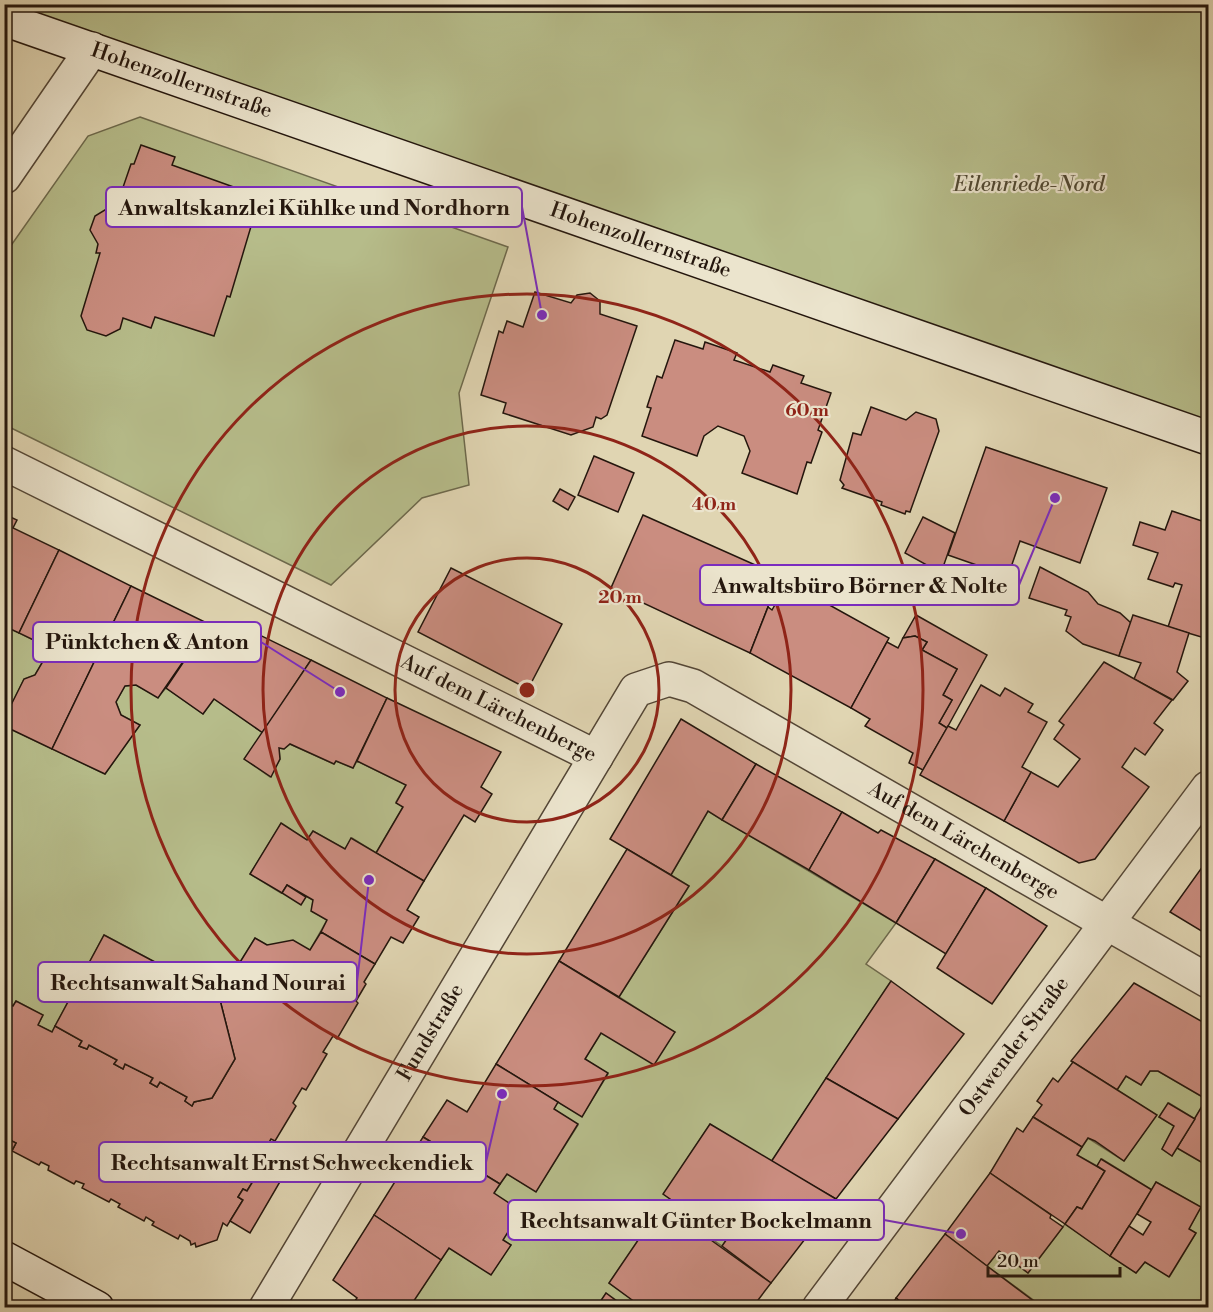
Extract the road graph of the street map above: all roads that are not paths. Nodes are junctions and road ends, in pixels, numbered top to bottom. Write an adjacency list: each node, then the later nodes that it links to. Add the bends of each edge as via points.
1 (4, 19): 2 (street, Hohenzollernstraße)
2 (92, 49): 3 (street); 4 (street, Hohenzollernstraße)
3 (4, 177)
4 (1209, 438)
5 (4, 464): 6 (street, Auf dem Lärchenberge)
6 (596, 757): 8 (street, Auf dem Lärchenberge, via 636,690 669,679 693,686); 12 (street, Fundstraße)
7 (1209, 788): 8 (street, Ostwender Straße)
8 (1109, 924): 9 (street, Auf dem Lärchenberge); 13 (street, Ostwender Straße)
9 (1209, 981)
10 (4, 1258): 11 (street)
11 (97, 1308)
12 (266, 1308)
13 (819, 1308)

